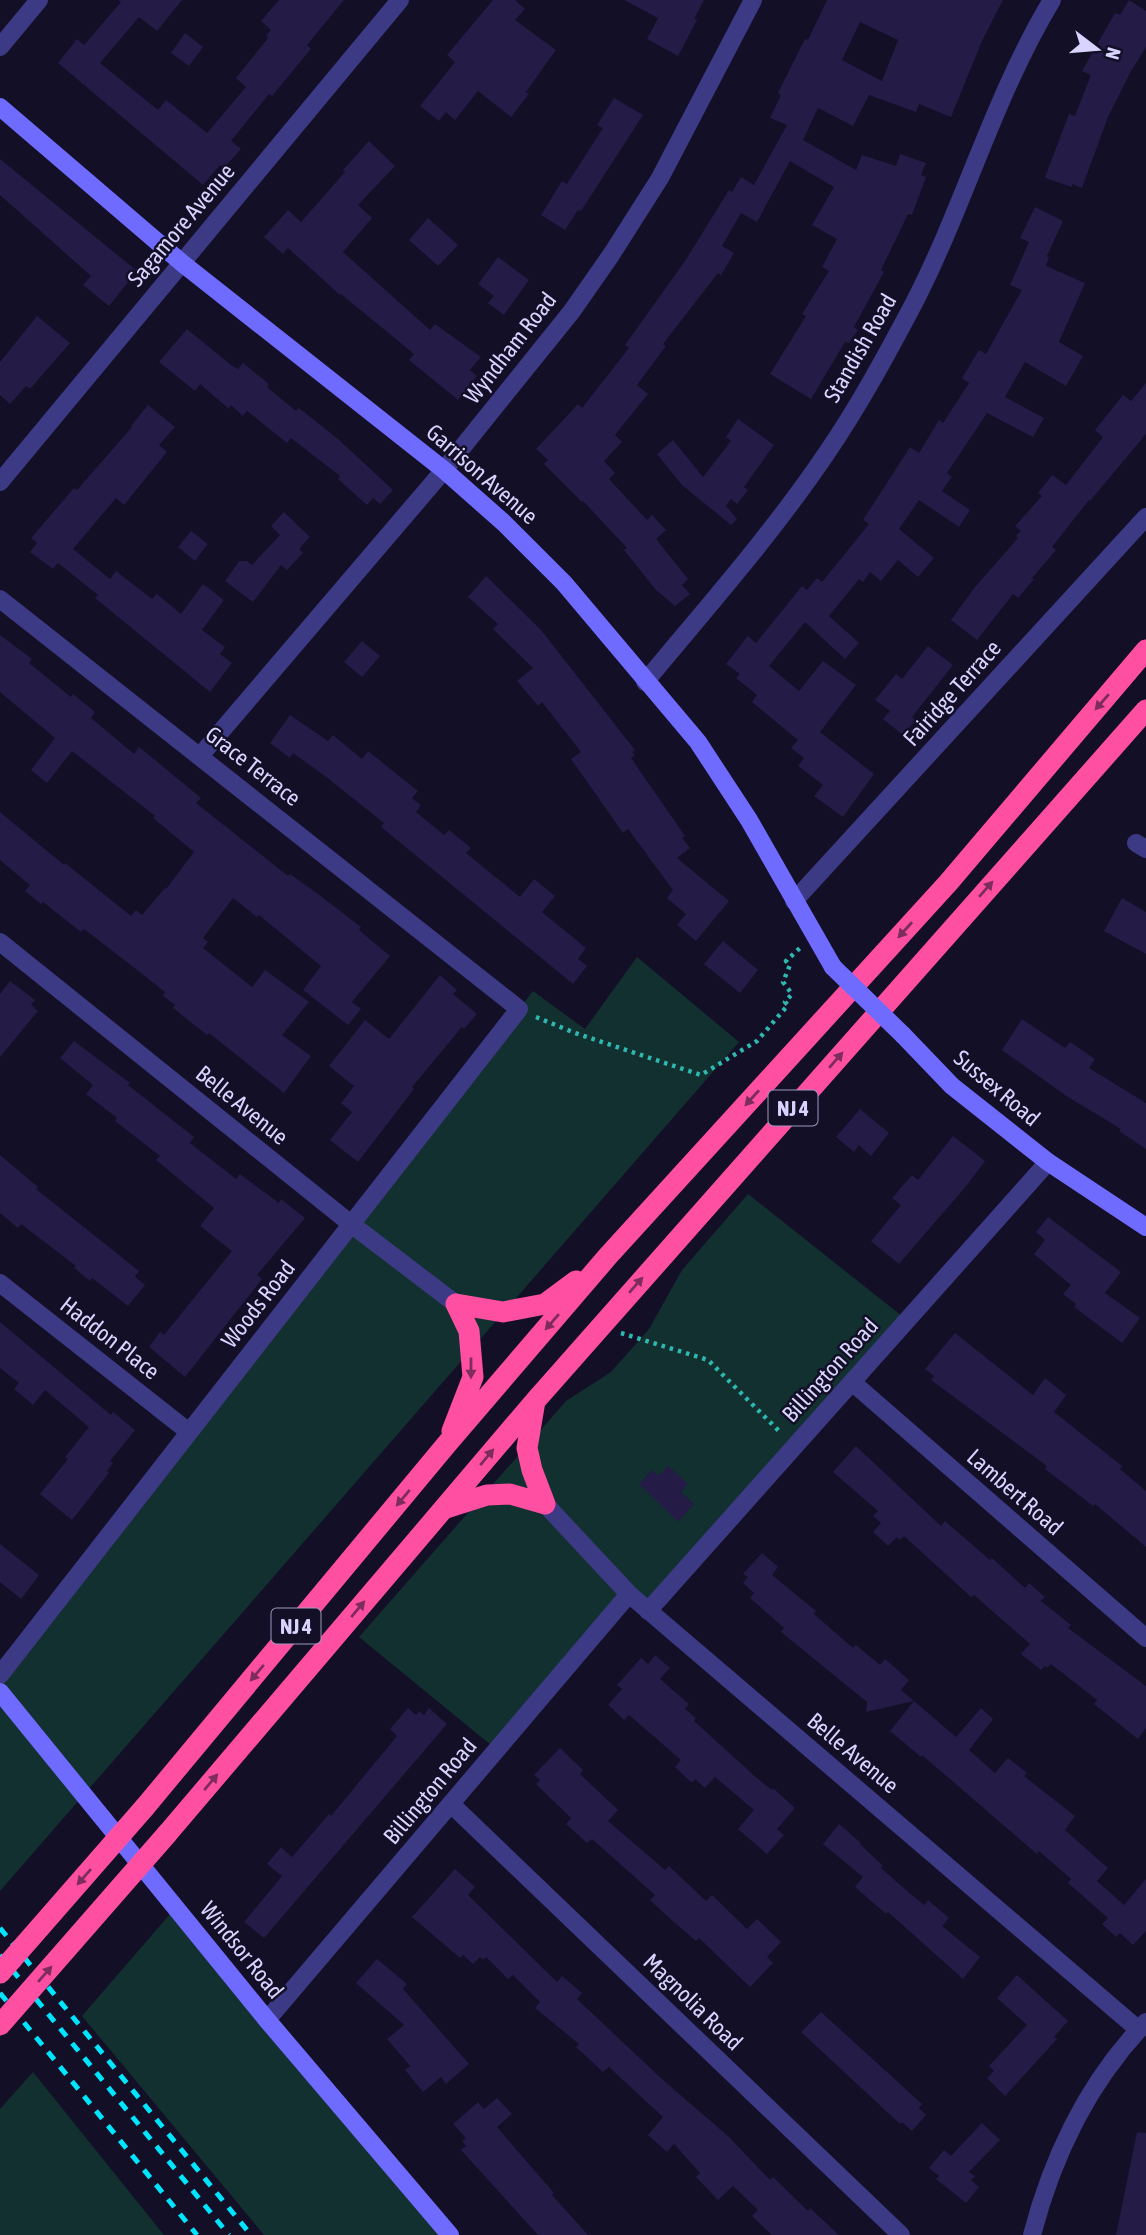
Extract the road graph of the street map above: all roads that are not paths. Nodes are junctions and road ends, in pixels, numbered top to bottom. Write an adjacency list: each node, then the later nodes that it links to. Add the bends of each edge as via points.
1 (39, 0): 5 (street)
2 (400, 0): 7 (street, Sagamore Avenue)
3 (753, 0): 8 (street, Wyndham Road, via 660,178 611,255 572,311)
4 (1052, 0): 13 (street, Standish Road, via 999,101 943,239 873,378 826,454 773,525)
5 (0, 47)
6 (0, 107): 7 (street, Garrison Avenue)
7 (182, 263): 8 (street, Garrison Avenue); 9 (street, Sagamore Avenue)
8 (444, 470): 13 (street, Garrison Avenue, via 564,583); 15 (street, Wyndham Road)
9 (0, 482)
10 (1146, 517): 16 (street, Fairidge Terrace)
11 (0, 599): 15 (street, Grace Terrace)
12 (1146, 650): 23 (highway, NJ 4, one-way to 23, via 948,883)
13 (645, 682): 16 (street, Garrison Avenue, via 698,742)
14 (1146, 710): 27 (highway, NJ 4, one-way to 14)
15 (200, 756): 19 (street, Grace Terrace)
16 (794, 901): 18 (street, Garrison Avenue)
17 (0, 942): 21 (street, Belle Avenue)
18 (834, 967): 20 (street, Sussex Road, bridge, via 951,1086)
19 (519, 1009): 21 (street, Woods Road)
20 (1048, 1162): 22 (street, Sussex Road); 26 (street, Billington Road)
21 (351, 1224): 25 (street, Belle Avenue); 28 (street, Woods Road)
22 (1146, 1227)
23 (608, 1256): 25 (highway, via 545,1304 503,1312); 29 (highway, NJ 4, one-way to 29)
24 (0, 1283): 28 (street, Haddon Place)
25 (456, 1304): 29 (highway, one-way to 29, via 469,1331 473,1377)
26 (852, 1382): 33 (street, Billington Road); 34 (street, Lambert Road)
27 (536, 1400): 30 (highway, via 527,1448); 31 (highway, NJ 4, one-way to 27)
28 (189, 1432): 35 (street, Woods Road)
29 (446, 1446): 38 (highway, NJ 4, one-way to 38, bridge)
30 (545, 1504): 31 (highway, via 510,1493); 32 (street, Belle Avenue)
31 (443, 1509): 40 (highway, NJ 4, one-way to 31, bridge)
32 (629, 1594): 33 (street, Belle Avenue); 37 (street, Billington Road)
33 (648, 1611): 41 (street, Belle Avenue)
34 (1146, 1638)
35 (0, 1675)
36 (0, 1692): 39 (street, Windsor Road)
37 (451, 1804): 39 (street, Billington Road); 43 (street, Magnolia Road)
38 (0, 1973)
39 (267, 2020): 42 (street, Windsor Road)
40 (0, 2025)
41 (1142, 2026): 44 (street, via 1083,2104 1059,2151)
42 (450, 2235)
43 (901, 2235)
44 (1032, 2235)

